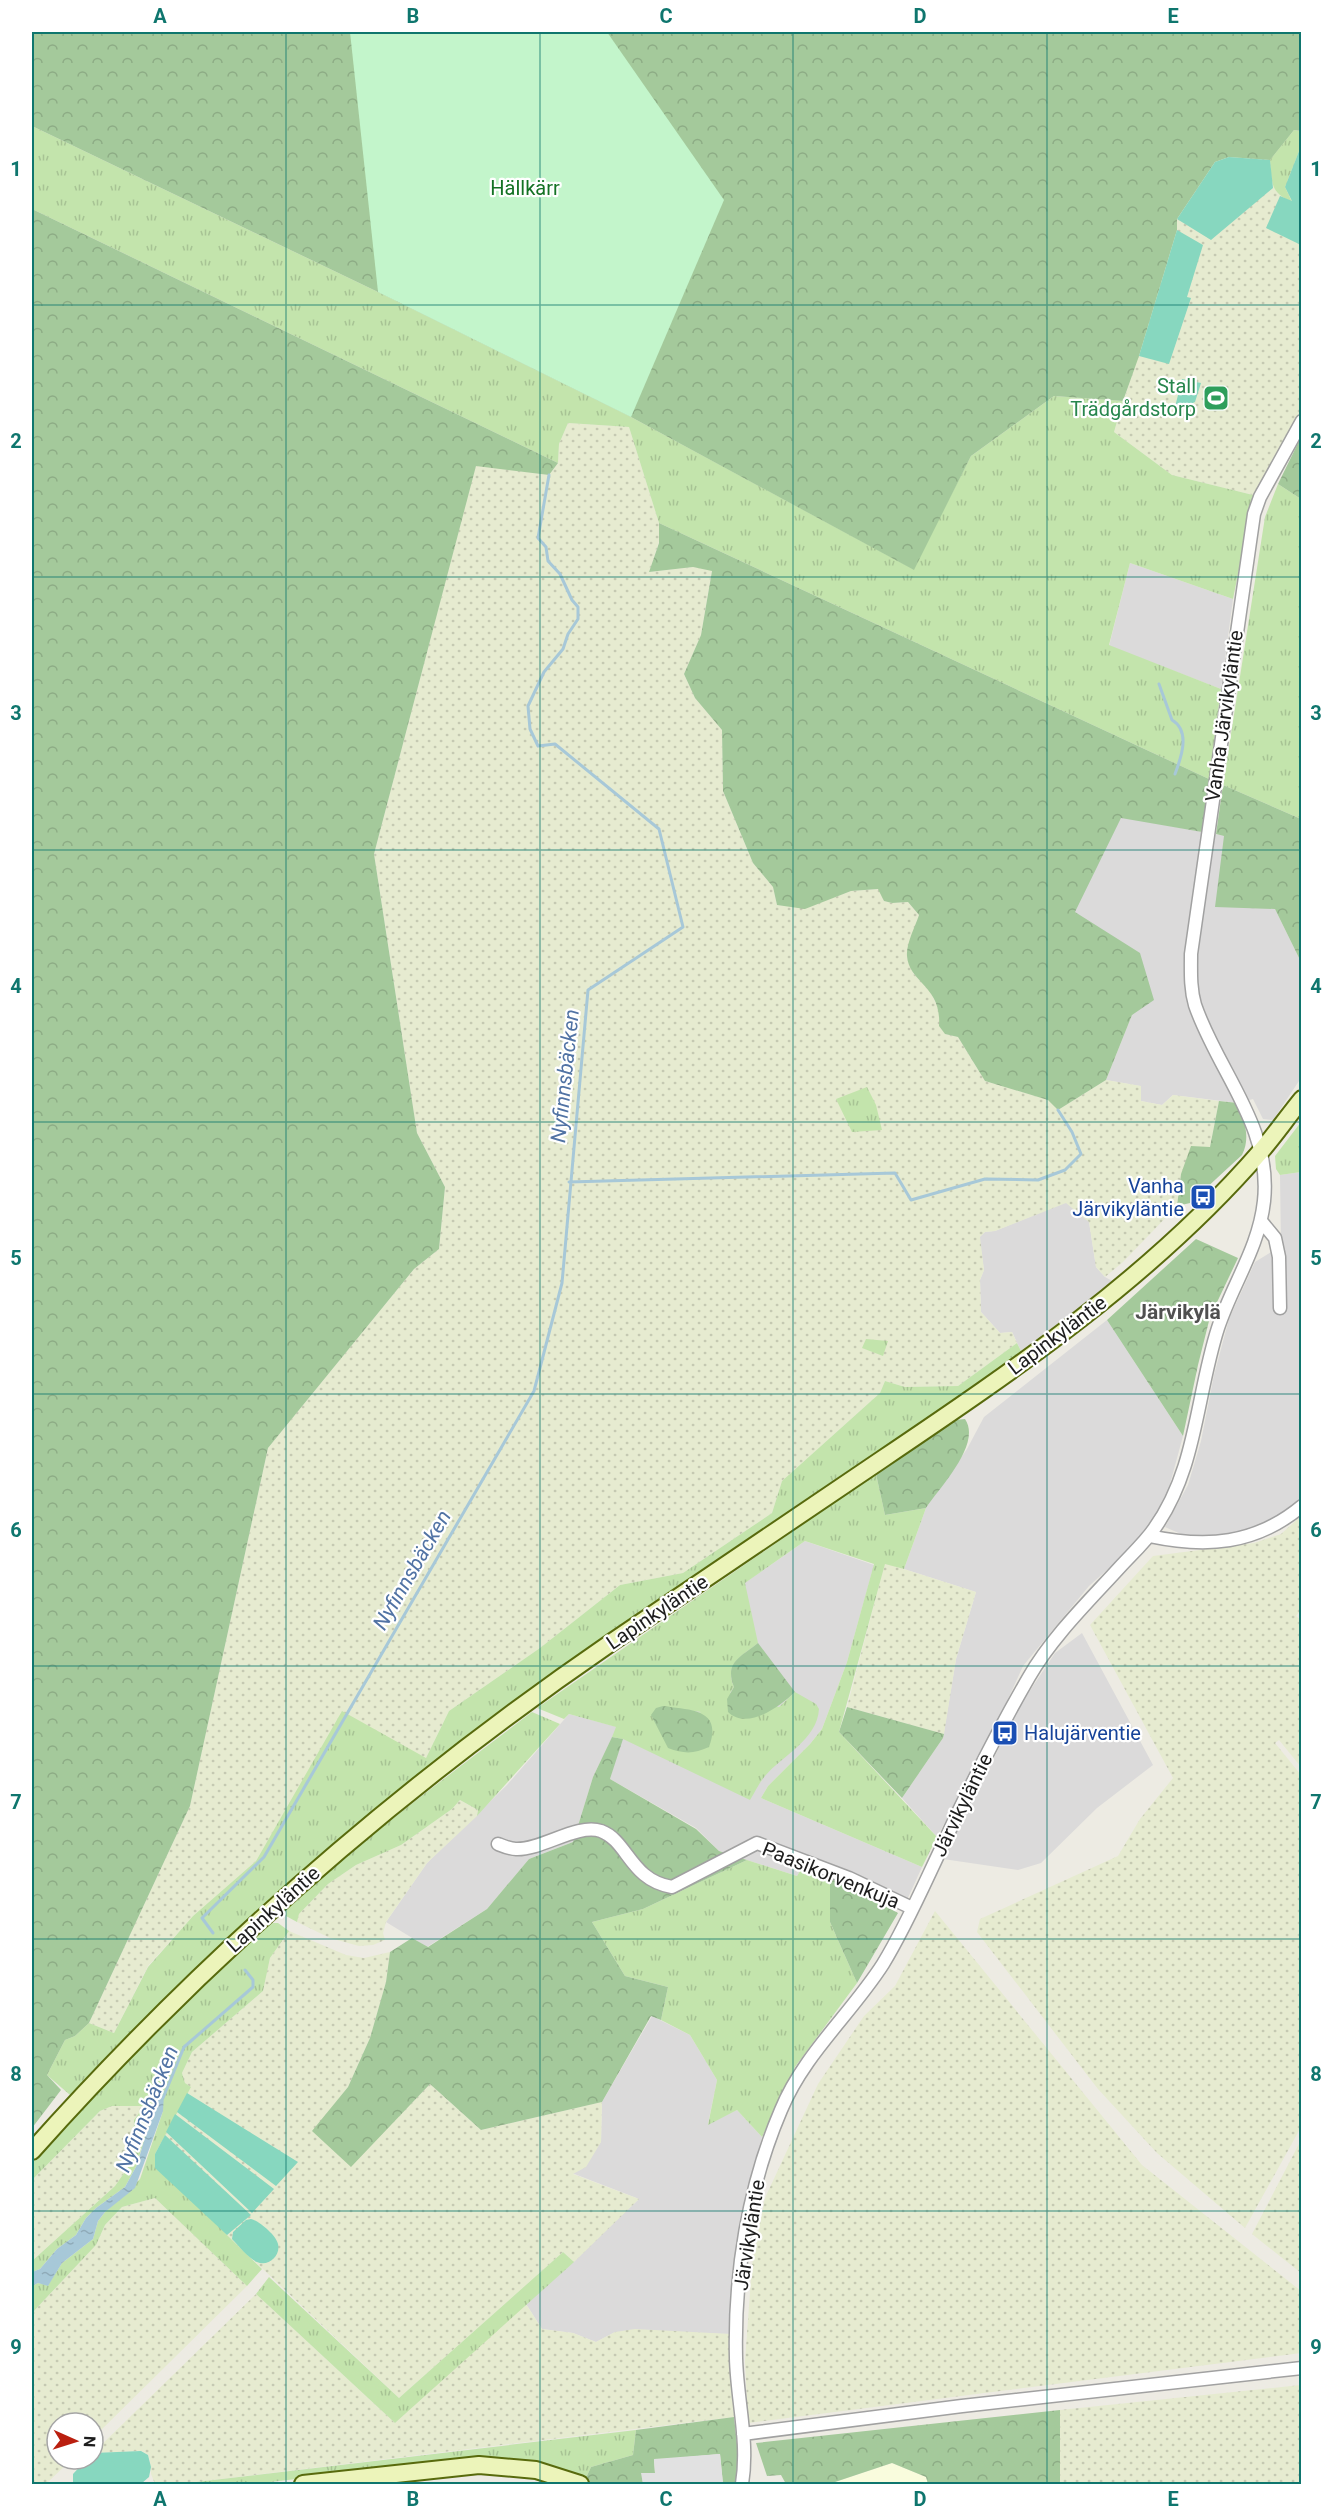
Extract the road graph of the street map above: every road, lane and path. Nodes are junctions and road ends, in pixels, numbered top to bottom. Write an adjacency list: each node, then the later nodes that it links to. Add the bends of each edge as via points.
1 (1302, 421): 3 (street, Vanha Järvikyläntie, via 1254,514 1191,954 1194,1000 1209,1040 1249,1115)
2 (1302, 1099): 3 (main road, Lapinkyläntie)
3 (1260, 1151): 4 (street, Järvikyläntie, via 1265,1183); 10 (main road, Lapinkyläntie, via 1188,1227 1043,1347 524,1705 324,1863 174,2000)
4 (1261, 1221): 5 (street, via 1275,1238 1277,1247); 7 (street, Järvikyläntie, via 1219,1326 1185,1470 1173,1499)
5 (1280, 1308)
6 (1302, 1506): 7 (street, via 1274,1527 1251,1536 1189,1542)
7 (1149, 1536): 9 (street, Järvikyläntie, via 1032,1671 974,1778)
8 (498, 1844): 9 (street, Paasikorvenkuja, via 516,1849 546,1844 584,1830 601,1831 647,1878 672,1887 757,1843 849,1878)
9 (912, 1908): 12 (street, Järvikyläntie, via 881,1966 804,2068 770,2137 747,2220 738,2296 736,2355)
10 (32, 2151)
11 (1302, 2368): 12 (street)
12 (743, 2434): 15 (street, Järvikyläntie)
13 (303, 2484): 14 (main road, via 479,2465 536,2470)
14 (580, 2484)
15 (742, 2484)

